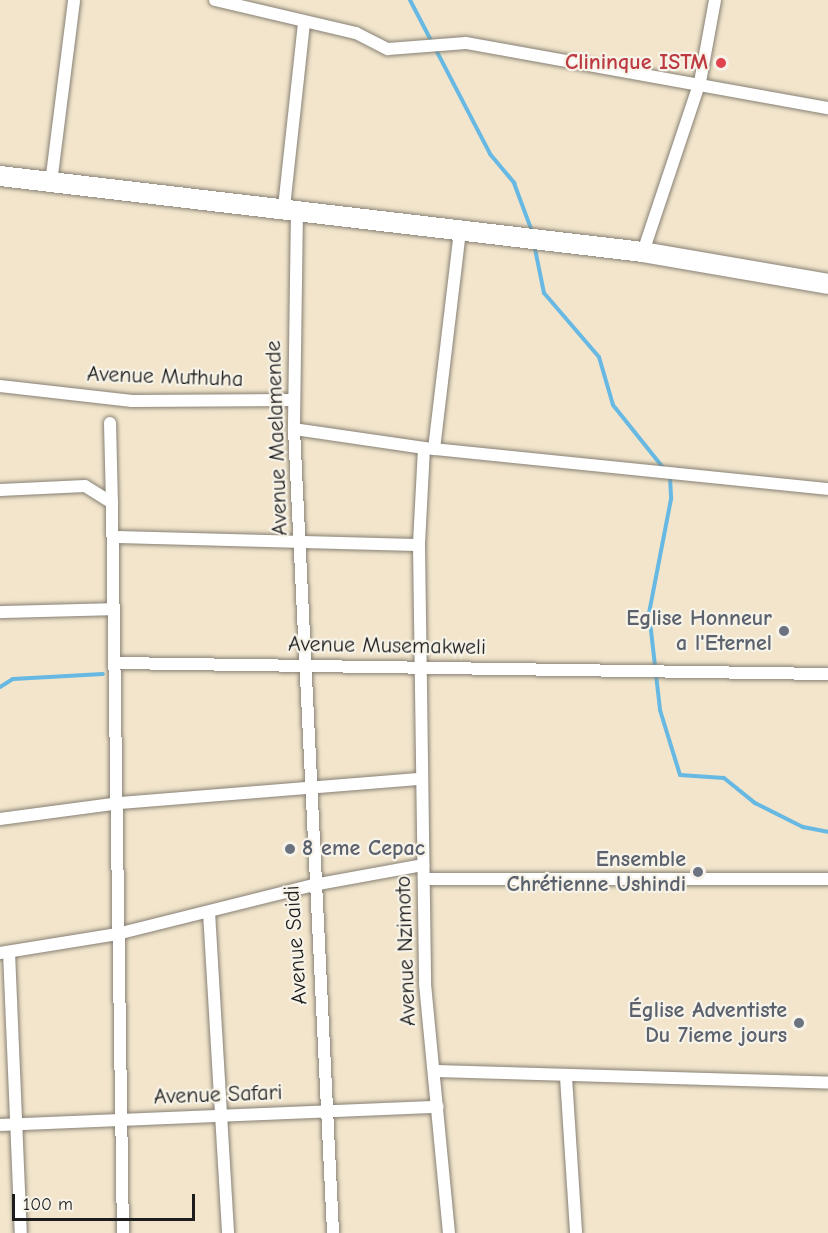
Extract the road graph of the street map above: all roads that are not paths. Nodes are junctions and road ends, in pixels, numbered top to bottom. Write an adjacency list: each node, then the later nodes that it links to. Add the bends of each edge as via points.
1 (74, 0): 8 (street)
2 (215, 0): 4 (street)
3 (715, 0): 5 (street)
4 (304, 24): 5 (street, via 356,33 388,49 466,43); 9 (street, Avenue Maelamende)
5 (700, 82): 6 (street); 11 (street)
6 (828, 108)
7 (0, 176): 8 (main road)
8 (51, 183): 9 (main road)
9 (291, 208): 10 (main road); 14 (street, Avenue Maelamende)
10 (460, 230): 11 (main road); 17 (street, Avenue Nzimoto)
11 (643, 252): 12 (main road)
12 (828, 284)
13 (0, 386): 14 (street, Avenue Muthuha, via 132,401)
14 (293, 400): 16 (street, Avenue Maelamende)
15 (110, 423): 20 (street)
16 (294, 429): 17 (street); 22 (street, Avenue Maelamende)
17 (429, 449): 18 (street); 23 (street, Avenue Nzimoto)
18 (828, 489)
19 (0, 490): 20 (street, via 85,486)
20 (112, 503): 21 (street)
21 (114, 537): 22 (street); 24 (street)
22 (301, 538): 23 (street); 28 (street, Avenue Maelamende)
23 (419, 544): 27 (street, Avenue Nzimoto)
24 (113, 609): 25 (street); 26 (street)
25 (0, 612)
26 (117, 663): 28 (street, Avenue Musemakweli); 32 (street)
27 (421, 666): 28 (street, Avenue Musemakweli); 29 (street, Avenue Musemakweli, via 659,674); 30 (street, Avenue Nzimoto)
28 (304, 667): 31 (street, Avenue Saidi)
29 (828, 674)
30 (421, 779): 31 (street); 34 (street, Avenue Nzimoto)
31 (309, 787): 32 (street); 37 (street, Avenue Saidi)
32 (120, 803): 33 (street); 39 (street)
33 (0, 819)
34 (423, 865): 35 (street, Avenue Nzimoto); 37 (street)
35 (424, 879): 36 (street); 41 (street, Avenue Nzimoto, via 425,984)
36 (828, 879)
37 (313, 885): 38 (street); 45 (street, Avenue Saidi)
38 (209, 912): 39 (street); 46 (street)
39 (117, 934): 40 (street); 47 (street)
40 (4, 952): 49 (street)
41 (434, 1071): 42 (street); 44 (street, Avenue Nzimoto)
42 (566, 1077): 43 (street); 55 (street)
43 (828, 1083)
44 (438, 1107): 45 (street, Avenue Safari); 54 (street, Avenue Nzimoto)
45 (328, 1113): 46 (street, Avenue Safari); 53 (street, Avenue Saidi)
46 (223, 1114): 47 (street, Avenue Safari); 52 (street)
47 (118, 1120): 49 (street, Avenue Safari); 51 (street)
48 (0, 1125): 49 (street, Avenue Safari)
49 (14, 1125): 50 (street)
50 (21, 1233)
51 (123, 1233)
52 (228, 1233)
53 (333, 1233)
54 (449, 1233)
55 (576, 1233)

